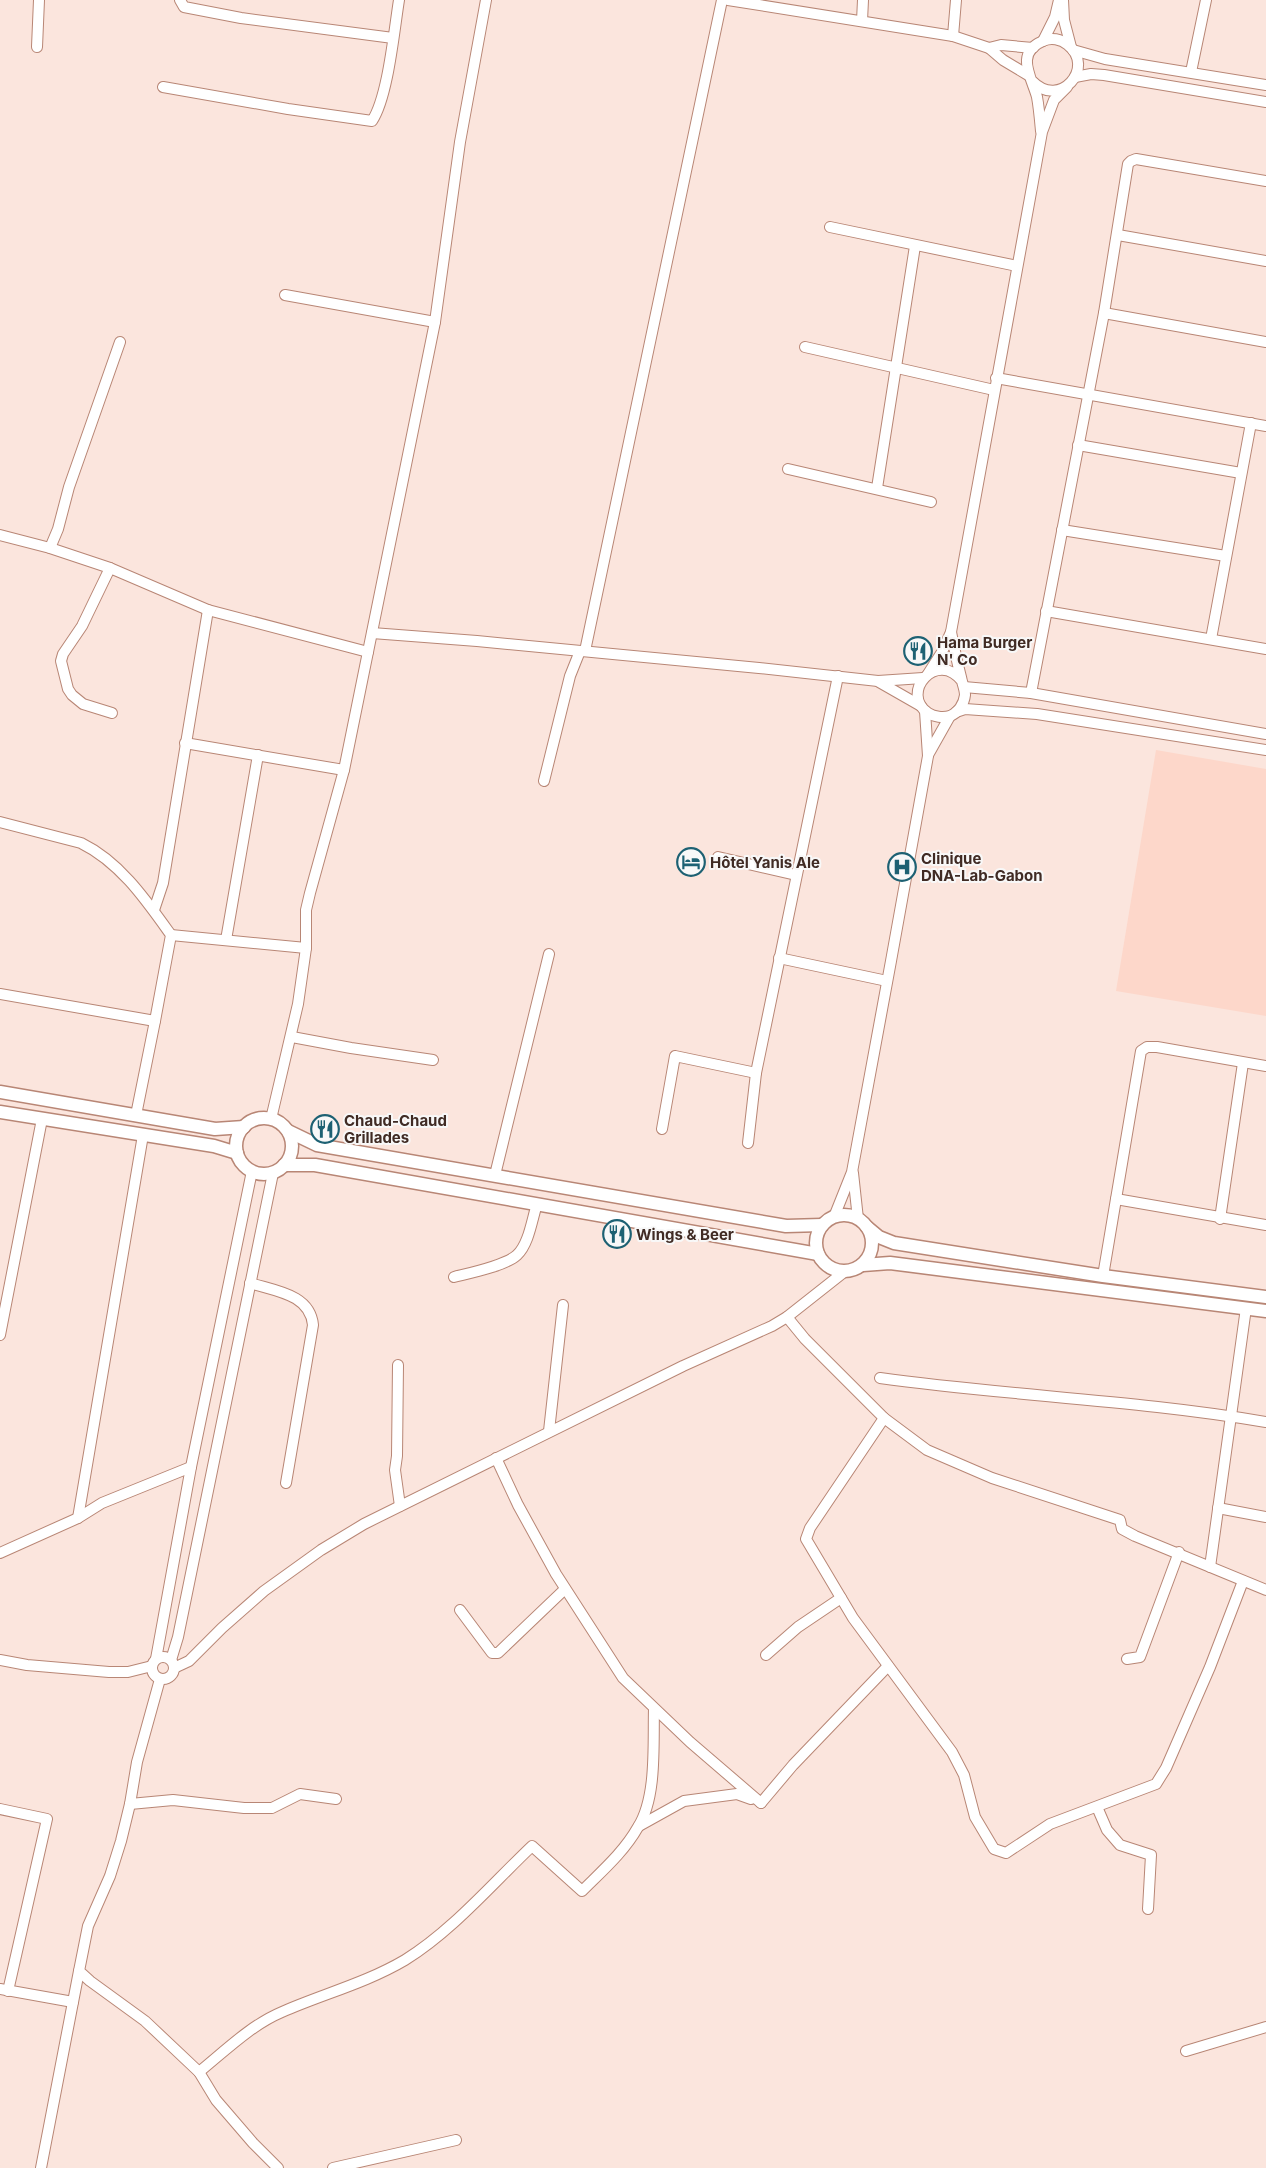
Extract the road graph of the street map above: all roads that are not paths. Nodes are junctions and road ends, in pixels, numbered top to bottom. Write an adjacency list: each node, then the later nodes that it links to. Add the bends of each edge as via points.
1 (39, 0): 15 (street)
2 (180, 0): 13 (street, via 184,7 241,18)
3 (399, 0): 13 (street)
4 (486, 0): 35 (street, via 460,142)
5 (722, 0): 61 (street)
6 (728, 0): 11 (street)
7 (863, 0): 11 (street)
8 (956, 0): 12 (street)
9 (1061, 0): 14 (street); 18 (street)
10 (1206, 0): 19 (street)
11 (862, 21): 12 (street)
12 (953, 36): 16 (street)
13 (393, 38): 23 (street, via 382,95 372,121)
14 (1043, 41): 17 (street); 18 (street, via 1060,40)
15 (36, 47)
16 (989, 48): 17 (street); 21 (street)
17 (1033, 48): 21 (street, via 1027,62)
18 (1072, 48): 19 (street, via 1105,58); 20 (street, via 1078,64)
19 (1191, 72): 22 (street)
20 (1075, 77): 24 (street); 25 (street, via 1104,75)
21 (1030, 78): 24 (street, via 1048,91); 26 (street)
22 (1266, 85)
23 (163, 87)
24 (1067, 87): 26 (street, via 1054,100)
25 (1266, 102)
26 (1042, 132): 32 (street)
27 (1266, 181): 29 (street, via 1133,159 1128,164)
28 (830, 227): 30 (street)
29 (1118, 235): 31 (street); 34 (street)
30 (914, 246): 32 (street); 39 (street)
31 (1266, 261)
32 (1017, 266): 40 (street)
33 (285, 295): 35 (street)
34 (1104, 312): 37 (street); 42 (street)
35 (436, 322): 58 (street)
36 (120, 342): 52 (street)
37 (1266, 342)
38 (805, 347): 39 (street)
39 (895, 368): 41 (street); 48 (street)
40 (996, 378): 41 (street); 42 (street)
41 (994, 390): 57 (street)
42 (1088, 394): 43 (street); 45 (street)
43 (1251, 423): 44 (street); 47 (street)
44 (1266, 426)
45 (1078, 445): 47 (street); 50 (street)
46 (788, 469): 48 (street)
47 (1242, 473): 53 (street)
48 (877, 488): 49 (street)
49 (931, 502)
50 (1062, 530): 53 (street); 56 (street)
51 (0, 535): 52 (street)
52 (50, 548): 54 (street)
53 (1226, 556): 59 (street)
54 (110, 568): 55 (street); 69 (street, via 61,661 72,695 83,704)
55 (208, 610): 62 (street); 72 (street)
56 (1046, 612): 59 (street); 67 (street)
57 (952, 632): 64 (street); 66 (street)
58 (372, 634): 61 (street); 62 (street)
59 (1211, 639): 60 (street)
60 (1266, 649)
61 (582, 651): 63 (street); 77 (street, via 570,676)
62 (368, 652): 76 (street)
63 (838, 676): 65 (street); 80 (street)
64 (926, 676): 65 (street); 66 (street, via 946,670 958,676); 68 (street, via 918,692)
65 (878, 681): 68 (street)
66 (963, 684): 67 (street); 70 (street, via 964,701)
67 (1031, 693): 71 (street)
68 (923, 708): 70 (street, via 937,717); 75 (street)
69 (112, 713)
70 (953, 714): 73 (street, via 964,709 1037,714); 75 (street)
71 (1266, 734)
72 (185, 743): 74 (street); 81 (street, via 163,883)
73 (1266, 750)
74 (258, 755): 76 (street); 83 (street)
75 (928, 756): 87 (street)
76 (344, 770): 84 (street, via 306,910)
77 (544, 782)
78 (0, 822): 81 (street, via 93,848 121,871)
79 (718, 857): 80 (street)
80 (796, 875): 86 (street)
81 (154, 910): 82 (street)
82 (171, 935): 83 (street); 89 (street)
83 (226, 940): 84 (street)
84 (306, 948): 90 (street)
85 (549, 954): 110 (street)
86 (779, 958): 87 (street); 94 (street)
87 (887, 981): 109 (street)
88 (0, 994): 89 (street)
89 (156, 1021): 97 (street)
90 (292, 1037): 91 (street); 99 (street)
91 (433, 1060)
92 (1243, 1062): 93 (street); 111 (street, via 1157,1047 1147,1046 1141,1051); 114 (street)
93 (1266, 1066)
94 (756, 1073): 101 (street, via 674,1056); 104 (street)
95 (0, 1092): 97 (main road)
96 (0, 1112): 98 (main road)
97 (136, 1115): 100 (main road, via 215,1129)
98 (42, 1119): 103 (main road); 129 (street)
99 (271, 1119): 100 (main road, via 257,1119); 102 (main road)
100 (244, 1127): 105 (main road, via 237,1139)
101 (662, 1129)
102 (288, 1131): 106 (main road, via 292,1149); 110 (main road, via 317,1145)
103 (143, 1135): 105 (main road, via 214,1146); 142 (street)
104 (748, 1143)
105 (238, 1154): 107 (main road, via 244,1166)
106 (284, 1166): 108 (main road); 112 (main road, via 315,1165)
107 (252, 1171): 108 (main road, via 262,1174); 137 (street)
108 (273, 1172): 123 (street)
109 (852, 1172): 113 (street); 115 (street)
110 (495, 1175): 116 (main road, via 786,1226)
111 (1116, 1200): 114 (street); 121 (street)
112 (537, 1204): 118 (main road); 122 (street, via 517,1255 493,1267)
113 (834, 1217): 115 (main road, via 846,1215); 116 (main road)
114 (1220, 1219): 117 (street)
115 (863, 1223): 119 (main road, via 872,1239 872,1248); 121 (main road, via 879,1237 894,1243)
116 (822, 1225): 118 (main road, via 816,1239)
117 (1266, 1225)
118 (818, 1254): 120 (main road, via 828,1267)
119 (863, 1265): 120 (main road); 126 (main road, via 890,1263)
120 (844, 1272): 128 (street)
121 (1103, 1276): 124 (main road)
122 (454, 1277)
123 (250, 1283): 138 (street, via 296,1298 303,1302 312,1317); 155 (street)
124 (1266, 1298)
125 (563, 1305): 135 (street)
126 (1246, 1308): 127 (main road); 132 (street)
127 (1266, 1311)
128 (787, 1317): 133 (street); 135 (street)
129 (0, 1335)
130 (398, 1365): 139 (street, via 395,1470)
131 (880, 1378): 132 (street)
132 (1232, 1416): 134 (street); 140 (street)
133 (884, 1418): 143 (street, via 927,1450 992,1478 1120,1520 1122,1529); 149 (street, via 806,1535 808,1544)
134 (1266, 1422)
135 (548, 1431): 136 (street)
136 (496, 1458): 139 (street); 147 (street)
137 (191, 1467): 142 (street, via 102,1503); 154 (street)
138 (286, 1483)
139 (400, 1506): 155 (street, via 321,1550 264,1591 189,1662)
140 (1218, 1508): 141 (street); 145 (street)
141 (1266, 1517)
142 (78, 1518): 144 (street)
143 (1180, 1552): 145 (street); 152 (street, via 1140,1658)
144 (0, 1553)
145 (1210, 1567): 146 (street)
146 (1243, 1580): 148 (street); 162 (street, via 1210,1667 1156,1784)
147 (565, 1589): 150 (street, via 498,1653 492,1653); 158 (street, via 623,1678)
148 (1266, 1590)
149 (841, 1598): 151 (street, via 798,1627); 156 (street)
150 (460, 1610)
151 (766, 1655)
152 (1127, 1659)
153 (0, 1660): 154 (street, via 109,1672 128,1672)
154 (154, 1662): 155 (street, via 164,1657); 157 (street, via 153,1674)
155 (173, 1664): 157 (street, via 168,1678)
156 (888, 1666): 160 (street); 162 (street, via 952,1752 964,1775 975,1817 994,1849 1006,1853 1050,1824)
157 (160, 1679): 161 (street, via 137,1762)
158 (654, 1710): 160 (street); 164 (street, via 649,1797)
159 (336, 1799): 161 (street, via 300,1794 272,1808 173,1800)
160 (761, 1803): 164 (street, via 738,1794 684,1801)
161 (130, 1804): 166 (street, via 110,1876 88,1926)
162 (1097, 1807): 165 (street, via 1107,1830 1120,1845 1151,1855)
163 (0, 1809): 167 (street, via 47,1819)
164 (639, 1826): 171 (street, via 582,1891 532,1846 429,1944 403,1961 337,1992 280,2012 252,2029)
165 (1148, 1909)
166 (79, 1971): 168 (street); 171 (street, via 145,2021)
167 (4, 1990): 168 (street)
168 (73, 2002): 173 (street)
169 (1266, 2027): 170 (street)
170 (1186, 2051)
171 (199, 2072): 174 (street, via 216,2100)
172 (456, 2140): 175 (street)
173 (41, 2168)
174 (278, 2168)
175 (333, 2168)

